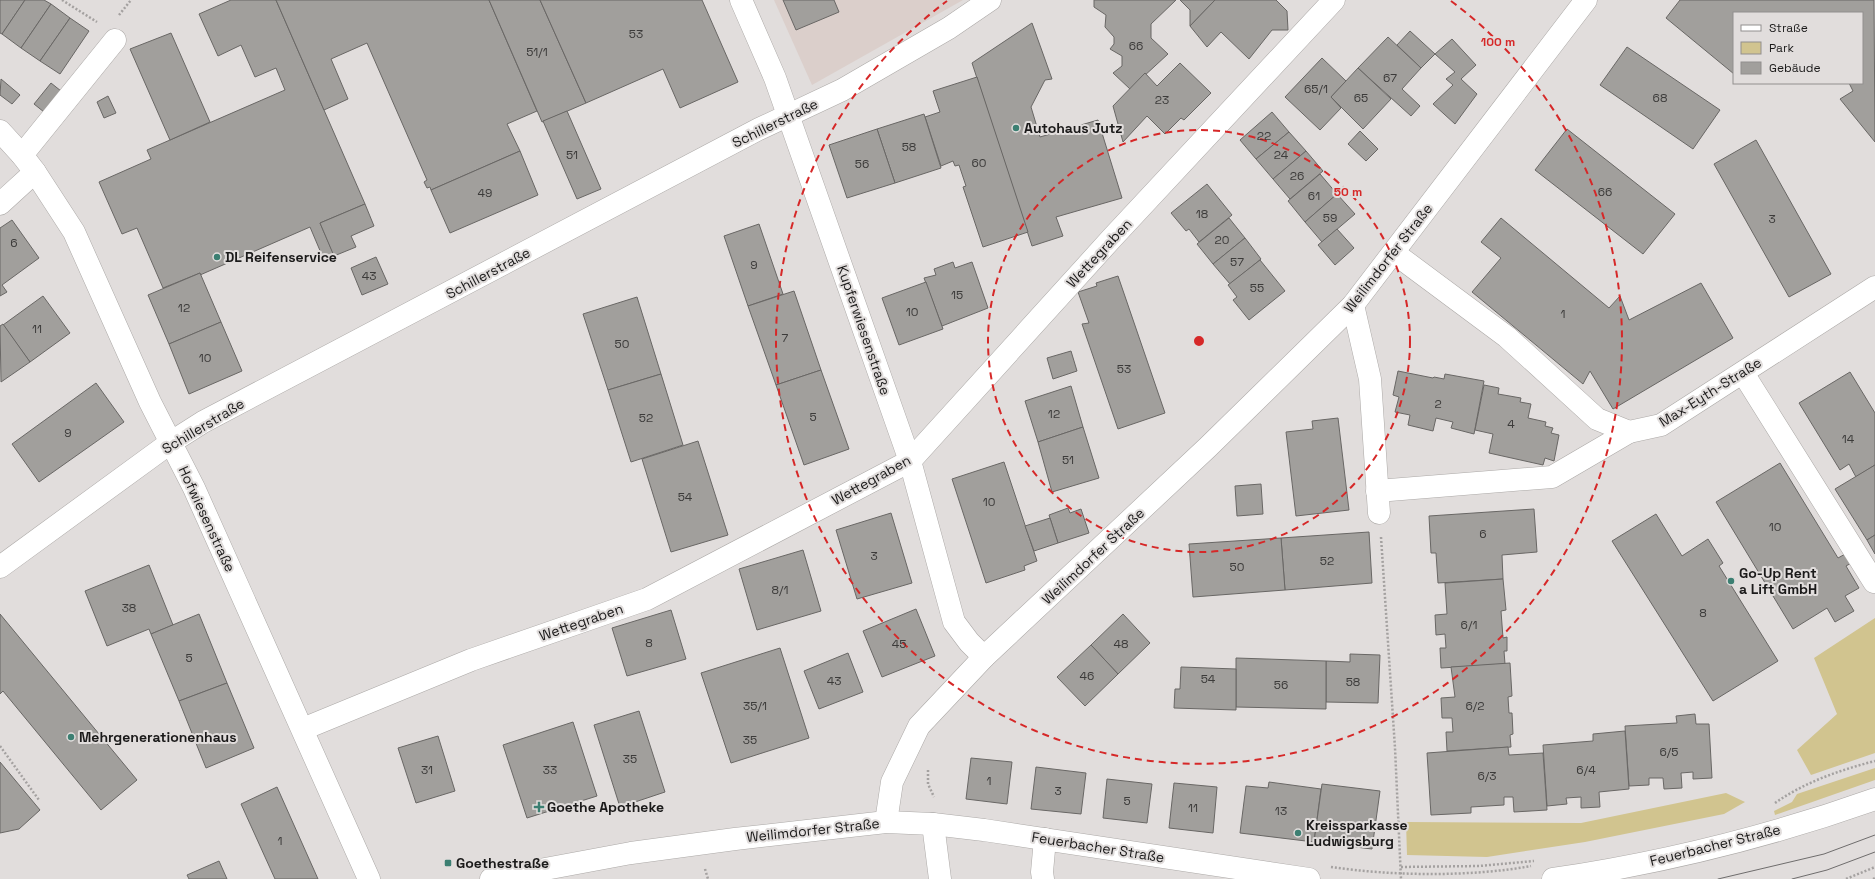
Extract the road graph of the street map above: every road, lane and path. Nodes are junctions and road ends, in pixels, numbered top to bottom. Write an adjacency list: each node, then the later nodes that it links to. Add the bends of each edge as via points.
1 (62, 0): 6 (path)
2 (741, 0): 7 (street, Kupferwiesenstraße)
3 (990, 0): 7 (street, Schillerstraße, via 949,28 842,90)
4 (1334, 0): 18 (street, Wettegraben, via 1112,238)
5 (1586, 0): 12 (street, Weilimdorfer Straße)
6 (109, 33): 9 (street)
7 (788, 115): 17 (street, Schillerstraße, via 203,422); 18 (street, Kupferwiesenstraße)
8 (0, 131): 9 (street, Hofwiesenstraße)
9 (22, 155): 10 (street, Hofwiesenstraße)
10 (35, 172): 11 (street); 17 (street, Hofwiesenstraße, via 74,232)
11 (0, 204)
12 (1394, 252): 14 (street, Weilimdorfer Straße); 16 (street, via 1507,337 1597,419)
13 (1875, 287): 15 (street, Max-Eyth-Straße)
14 (1354, 305): 19 (street, via 1370,378); 23 (street, Weilimdorfer Straße, via 1208,447)
15 (1742, 373): 16 (street, Max-Eyth-Straße, via 1662,425); 22 (street)
16 (1629, 432): 19 (street, Max-Eyth-Straße, via 1552,477)
17 (170, 443): 21 (street, Schillerstraße); 24 (street, Hofwiesenstraße, via 194,488)
18 (910, 461): 23 (street, Kupferwiesenstraße, via 954,622); 24 (street, Wettegraben, via 647,599 471,660)
19 (1377, 491): 20 (street)
20 (1379, 513): 34 (path)
21 (0, 567)
22 (1874, 582)
23 (984, 657): 30 (street, Weilimdorfer Straße, via 919,726 892,782)
24 (303, 729): 40 (street, Hofwiesenstraße)
25 (0, 746): 28 (path)
26 (1875, 761): 29 (path, via 1846,769 1793,790)
27 (1875, 799): 39 (street, Feuerbacher Straße, via 1828,816)
28 (39, 800)
29 (1768, 807)
30 (886, 822): 31 (street, Feuerbacher Straße); 38 (street, Weilimdorfer Straße, via 631,853)
31 (933, 824): 32 (street, Feuerbacher Straße); 42 (street)
32 (1044, 839): 43 (street); 44 (street, Feuerbacher Straße)
33 (1537, 860): 34 (path, via 1479,866)
34 (1401, 867): 45 (path)
35 (1875, 867): 47 (path)
36 (712, 869): 37 (path)
37 (699, 870)
38 (551, 873): 41 (street, Weilimdorfer Straße)
39 (1629, 873): 46 (street, Feuerbacher Straße)
40 (369, 879)
41 (491, 879)
42 (940, 879)
43 (1043, 879)
44 (1309, 879)
45 (1401, 879)
46 (1553, 879)
47 (1846, 879)

